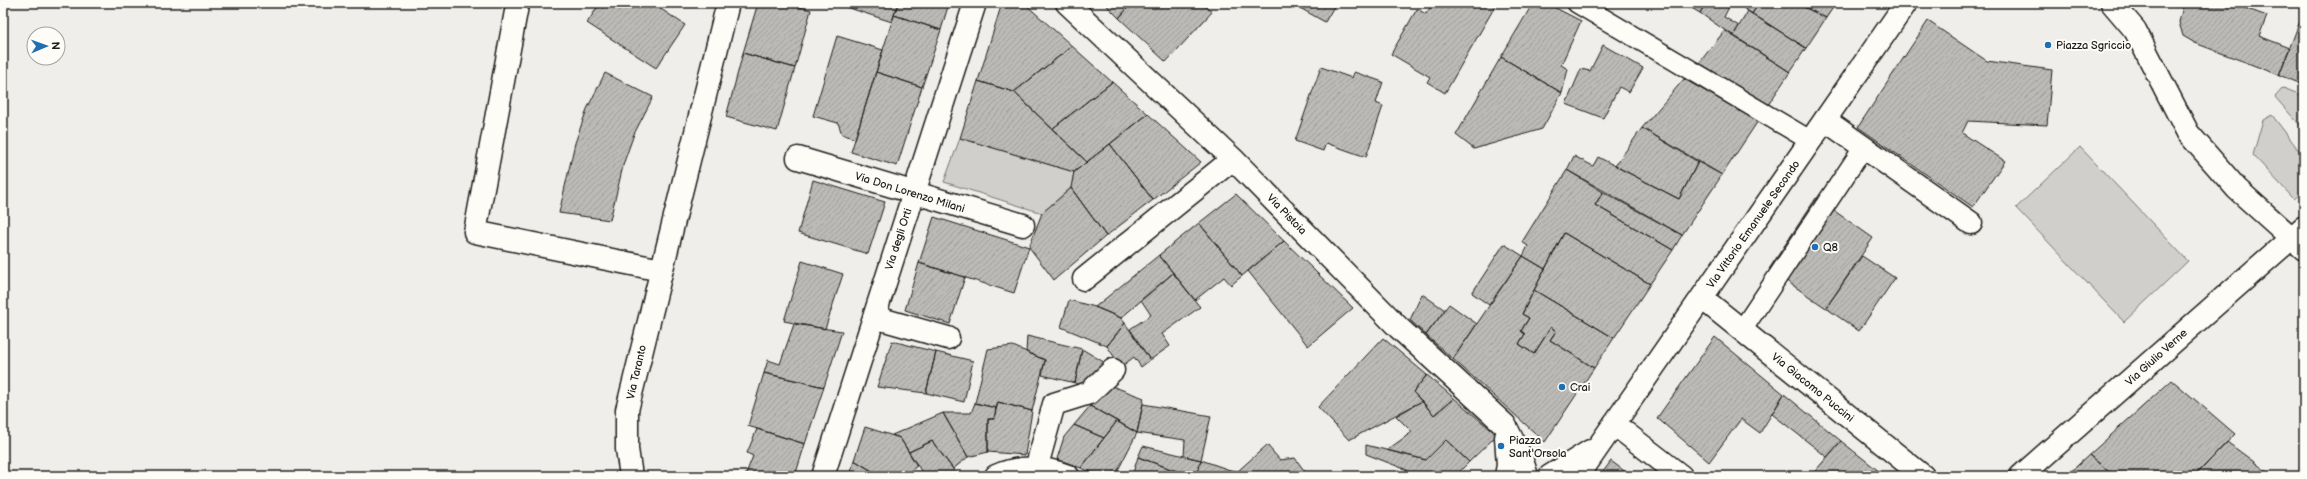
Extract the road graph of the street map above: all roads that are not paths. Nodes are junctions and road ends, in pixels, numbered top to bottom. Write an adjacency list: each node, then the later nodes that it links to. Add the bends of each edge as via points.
1 (728, 3): 19 (street, Via Taranto)
2 (975, 3): 15 (street, Via degli Orti)
3 (1067, 3): 14 (street, Via Pistoia)
4 (1577, 3): 11 (lane)
5 (1906, 3): 10 (street, Via Vittorio Emanuele Secondo)
6 (2112, 3): 9 (street)
7 (2132, 3): 9 (street)
8 (517, 6): 19 (street, via 474,232)
9 (2135, 30): 18 (street, via 2188,133 2237,189)
10 (1825, 120): 11 (street, Via Vittorio Emanuele Secondo); 12 (street)
11 (1810, 141): 21 (street, Via Vittorio Emanuele Secondo)
12 (1864, 147): 16 (street); 23 (lane)
13 (798, 158): 15 (street, Via Don Lorenzo Milani)
14 (1233, 159): 20 (street); 27 (street, Via Pistoia, via 1399,328)
15 (913, 192): 17 (street, Via Don Lorenzo Milani); 22 (street, Via degli Orti)
16 (1971, 223)
17 (1023, 225)
18 (2300, 238): 40 (street, Via Giulio Verne)
19 (661, 270): 30 (street, Via Taranto, via 628,410 627,449)
20 (1084, 279)
21 (1702, 298): 23 (street, Via Giacomo Puccini); 26 (street, Via Vittorio Emanuele Secondo)
22 (874, 317): 24 (street); 31 (street, Via degli Orti)
23 (1742, 330): 39 (street, Via Giacomo Puccini)
24 (948, 338)
25 (1112, 370): 29 (street, via 1089,393 1054,404)
26 (1614, 424): 28 (street, Via Vittorio Emanuele Secondo); 38 (street)
27 (1505, 425): 34 (street, via 1508,465); 35 (street, via 1521,457)
28 (1599, 444): 36 (street); 37 (street, Via Vittorio Emanuele Secondo)
29 (1036, 469): 32 (street, via 1010,469); 33 (street, via 1050,469)
30 (631, 476)
31 (823, 476)
32 (996, 476)
33 (1068, 476)
34 (1506, 476)
35 (1527, 476)
36 (1550, 476)
37 (1578, 476)
38 (1681, 476)
39 (1923, 476)
40 (2021, 476)

